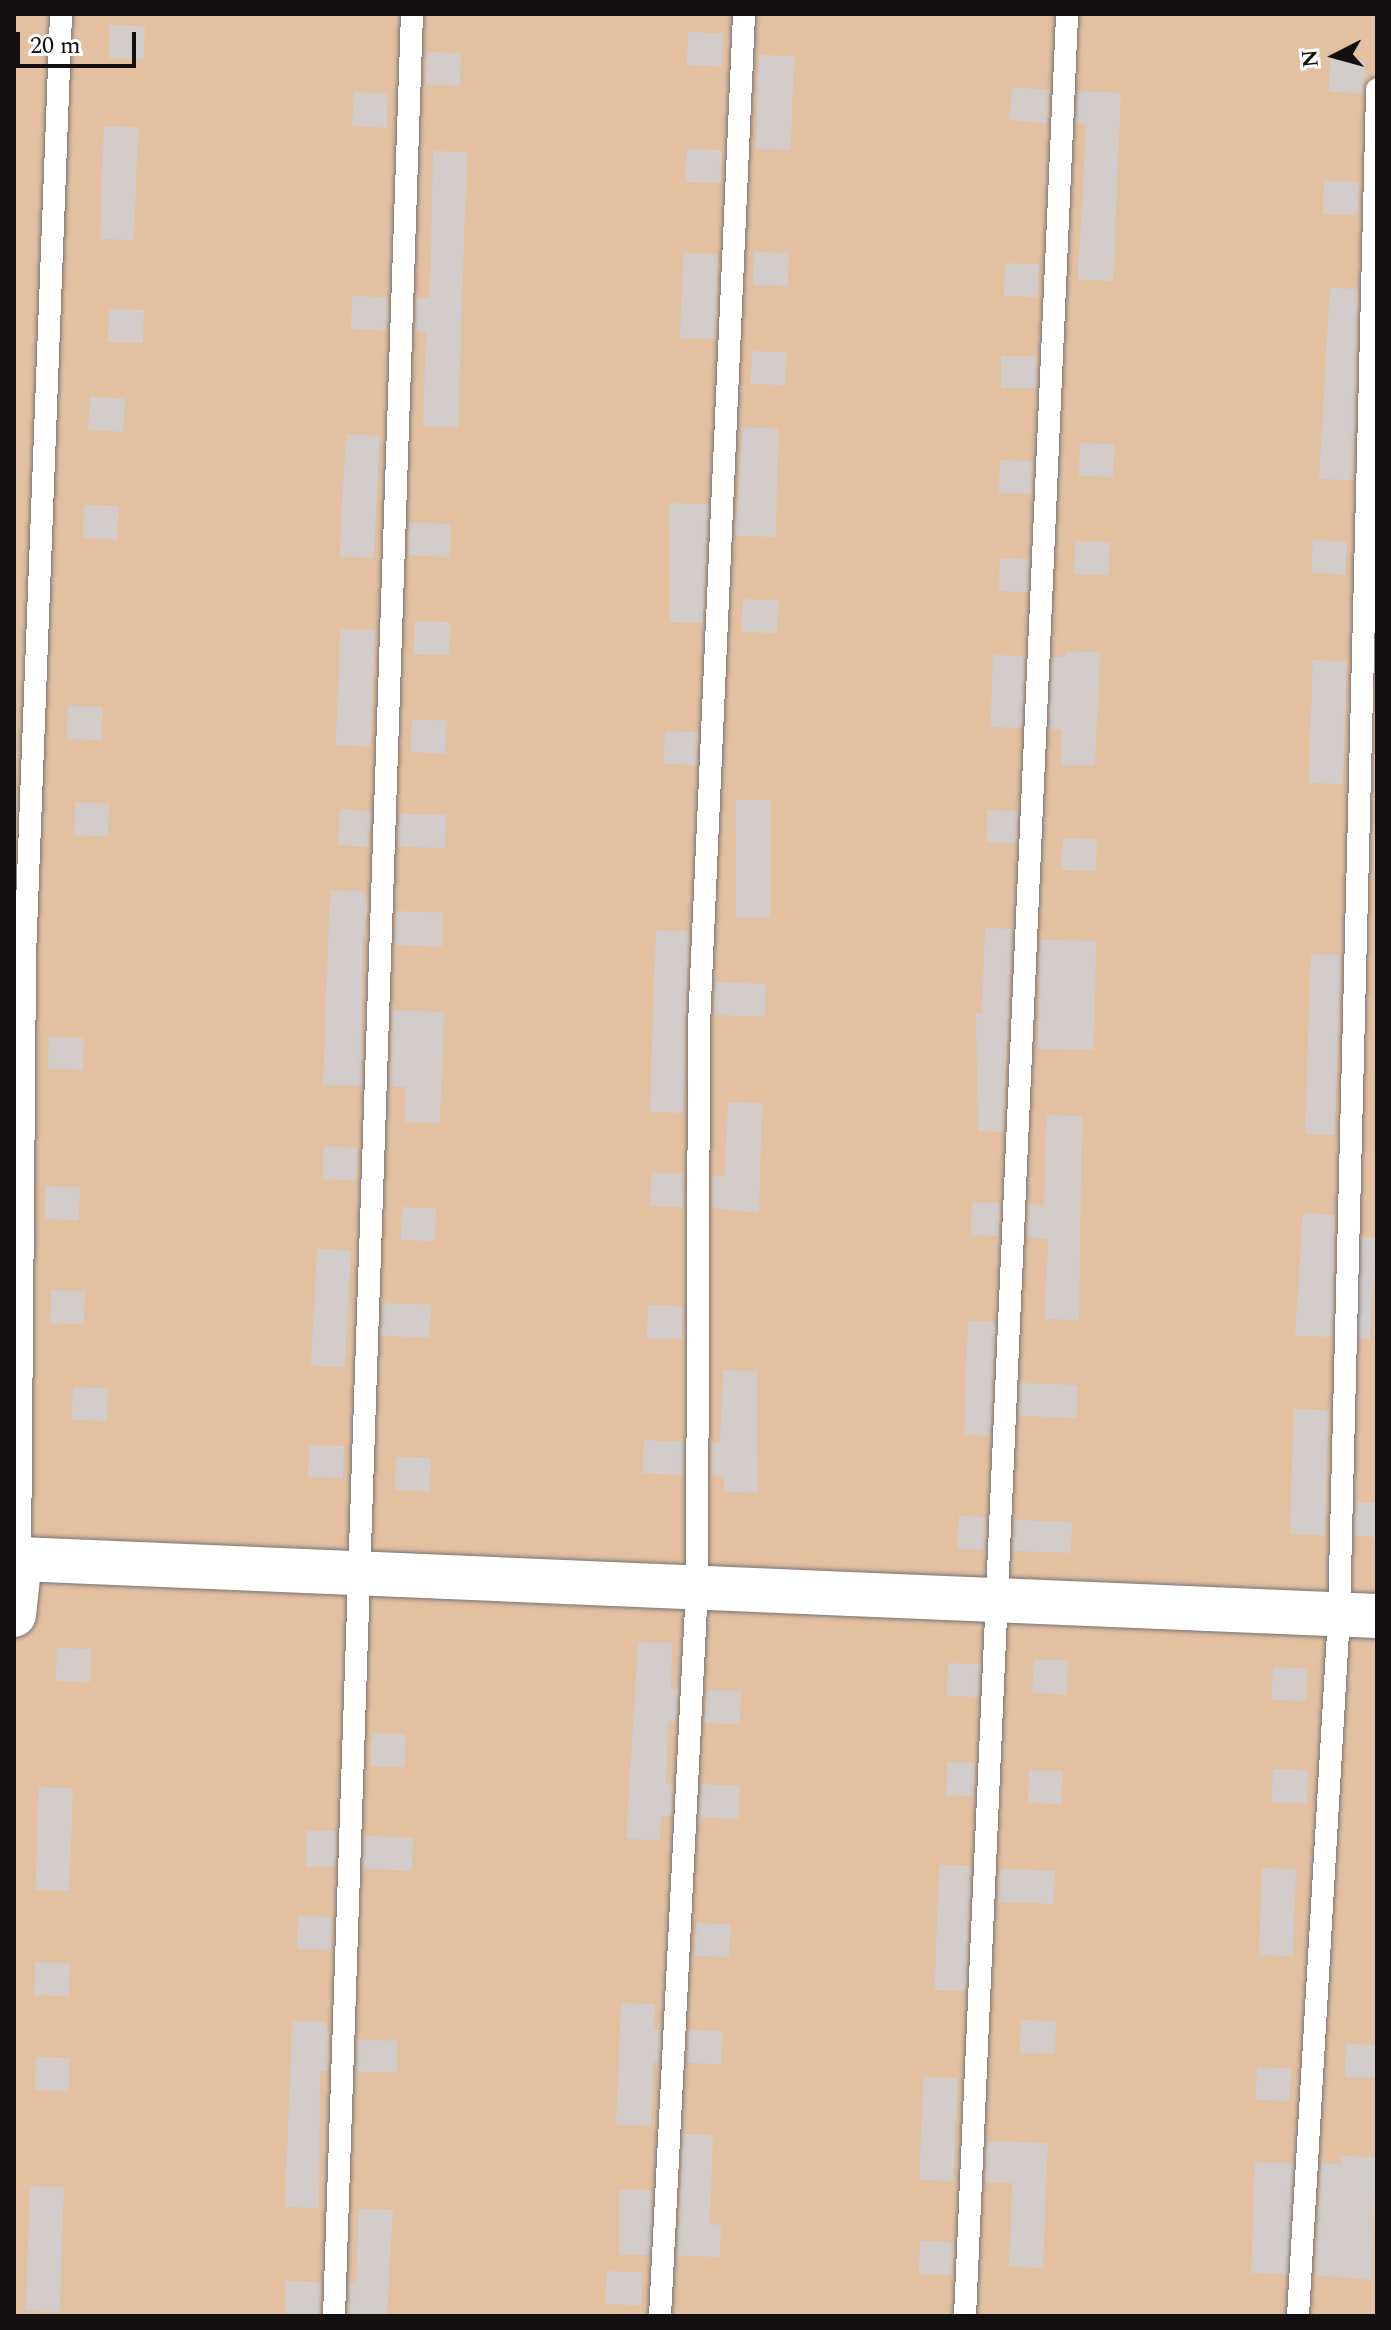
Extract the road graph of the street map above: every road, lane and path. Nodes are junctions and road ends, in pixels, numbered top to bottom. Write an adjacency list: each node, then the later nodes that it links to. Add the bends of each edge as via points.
1 (61, 14): 6 (lane, via 25,956)
2 (412, 14): 7 (lane)
3 (744, 14): 8 (lane, via 699,1025)
4 (1067, 14): 9 (lane)
5 (1377, 89): 11 (lane)
6 (17, 1559): 7 (street); 10 (street)
7 (362, 1573): 8 (street); 12 (lane)
8 (697, 1587): 9 (street); 13 (lane)
9 (1000, 1600): 11 (street); 14 (lane)
10 (14, 1615)
11 (1358, 1616): 15 (lane)
12 (334, 2316)
13 (660, 2316)
14 (965, 2316)
15 (1298, 2316)

